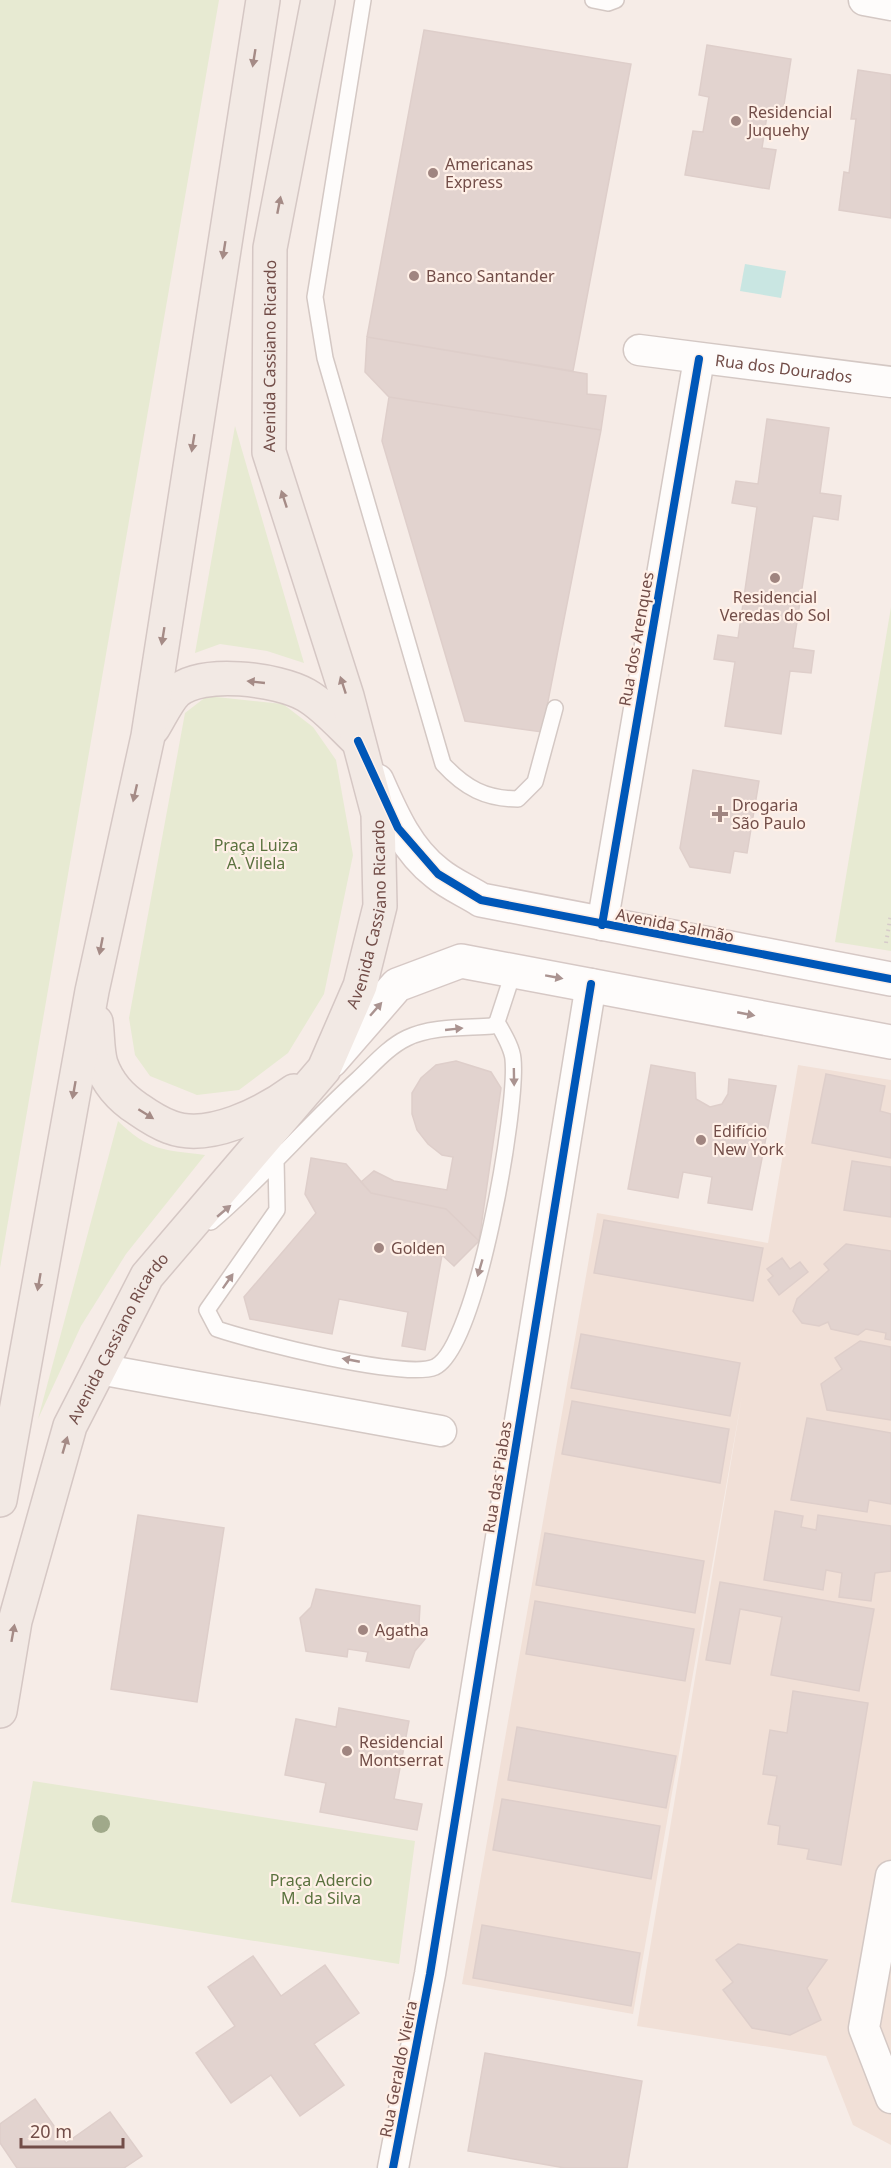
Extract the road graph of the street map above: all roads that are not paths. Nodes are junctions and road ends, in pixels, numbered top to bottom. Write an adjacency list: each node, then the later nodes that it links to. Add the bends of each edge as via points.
1 (262, 0): 12 (main road, one-way to 12)
2 (318, 0): 13 (main road, Avenida Cassiano Ricardo, one-way to 2, via 269,452 270,248)
3 (363, 0): 11 (lane, via 315,297 325,358 443,764 460,782 496,799 519,799 535,782)
4 (593, 0): 5 (lane)
5 (616, 0)
6 (864, 0): 7 (street)
7 (891, 5)
8 (639, 350): 9 (street, Rua dos Dourados)
9 (699, 359): 10 (street, Rua dos Dourados); 14 (street, Rua dos Arenques)
10 (891, 382)
11 (555, 708)
12 (148, 736): 13 (main road, one-way to 12, via 308,696 285,685 204,678 176,692); 18 (main road, one-way to 18)
13 (358, 741): 14 (street, Avenida Salmão, via 398,828 438,874 481,900); 21 (main road, Avenida Cassiano Ricardo, via 378,814 380,906 360,986)
14 (602, 925): 16 (street, Avenida Salmão)
15 (514, 970): 17 (street, one-way to 17); 19 (lane); 21 (street, one-way to 15, via 397,985 461,961)
16 (891, 979)
17 (591, 984): 20 (street, one-way to 20); 28 (street, Rua das Piabas)
18 (92, 991): 21 (main road, one-way to 21, via 101,1063 113,1089 172,1128 204,1130 228,1126 273,1106); 25 (main road, one-way to 25)
19 (497, 1022): 22 (lane, one-way to 19, via 407,1038 425,1032 492,1026); 22 (lane, one-way to 22, via 513,1056 514,1097 497,1209 462,1324 447,1356 434,1367 403,1370 255,1342 217,1329 207,1311 277,1210)
20 (891, 1042)
21 (324, 1069): 22 (main road, Avenida Cassiano Ricardo)
22 (274, 1145): 23 (main road, Avenida Cassiano Ricardo, one-way to 22, via 147,1276)
23 (99, 1369): 24 (street); 26 (main road, Avenida Cassiano Ricardo, one-way to 23, via 15,1621 70,1426)
24 (441, 1431)
25 (0, 1500)
26 (0, 1711)
27 (891, 1876): 29 (street, via 864,2028)
28 (430, 1974): 30 (street, Rua Geraldo Vieira)
29 (891, 2098)
30 (393, 2168)

